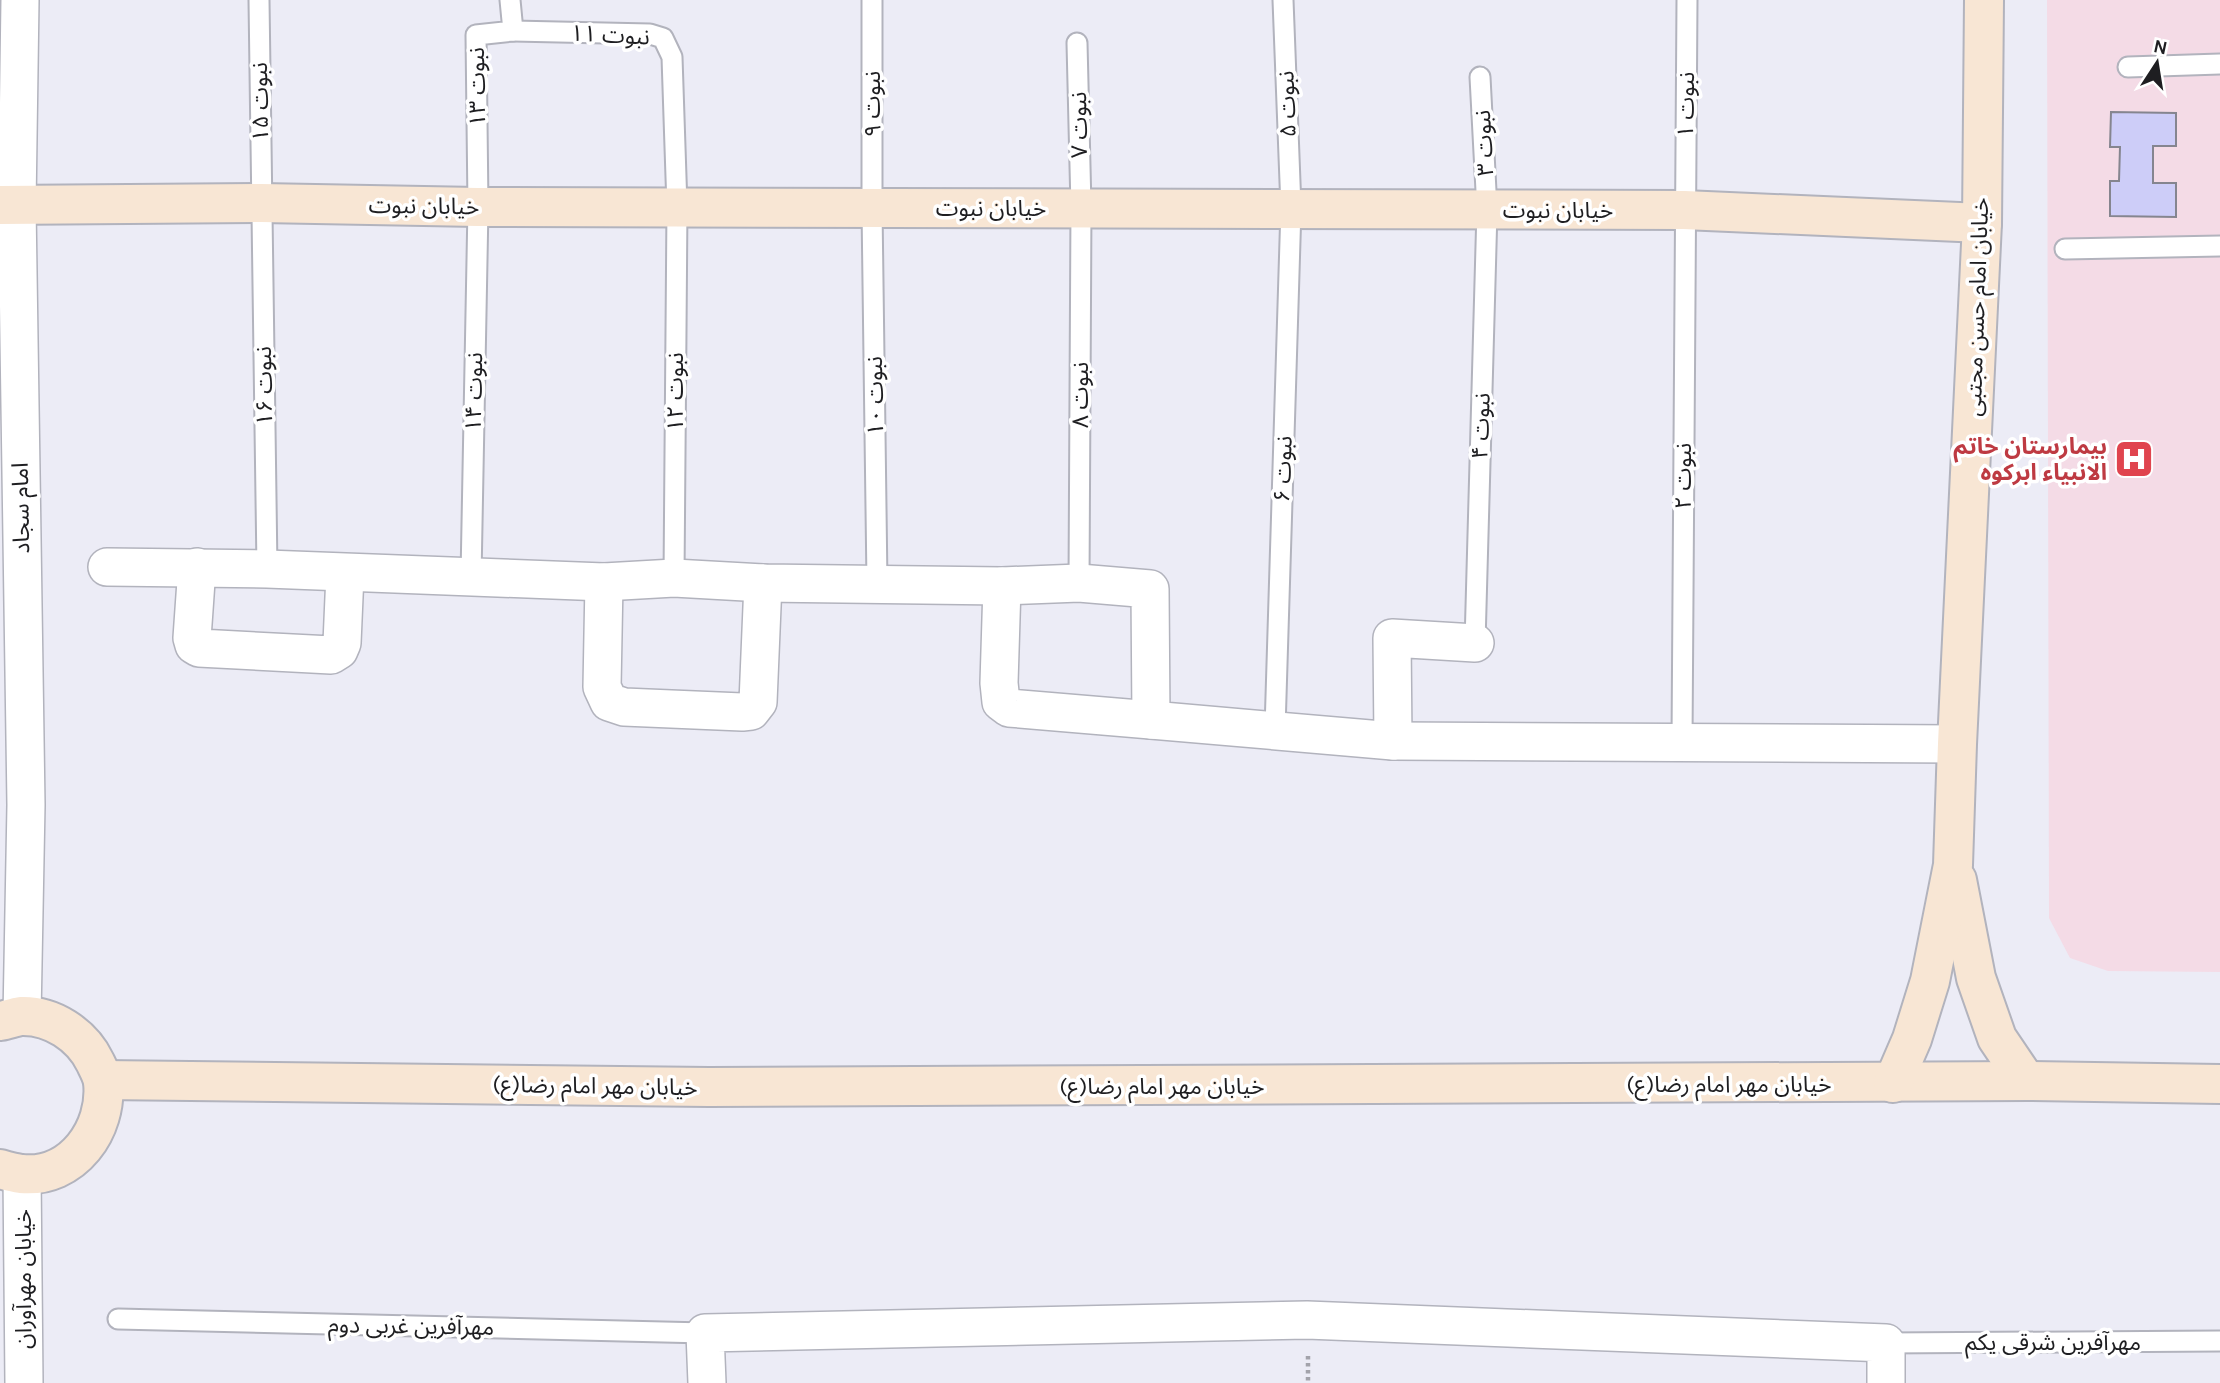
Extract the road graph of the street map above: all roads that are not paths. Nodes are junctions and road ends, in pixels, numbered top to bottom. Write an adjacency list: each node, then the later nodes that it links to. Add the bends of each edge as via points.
1 (20, 0): 14 (street, امام سجاد)
2 (259, 0): 13 (lane, نبوت ۱۵)
3 (510, 0): 8 (lane, نبوت ۱۳)
4 (872, 0): 18 (lane, نبوت ۹)
5 (1283, 0): 19 (lane, نبوت ۵)
6 (1687, 0): 21 (lane, نبوت ۱)
7 (1984, 0): 22 (street, خیابان امام حسن مجتبی)
8 (513, 31): 15 (lane, نبوت ۱۳, via 476,35); 16 (lane, نبوت ۱۱, via 663,38 672,57)
9 (1077, 43): 17 (lane, نبوت ۷)
10 (2220, 64): 11 (lane)
11 (2128, 68)
12 (1480, 77): 20 (lane, نبوت ۳)
13 (261, 203): 14 (street, خیابان نبوت); 15 (street, خیابان نبوت); 27 (lane, نبوت ۱۶)
14 (8, 206): 43 (street, امام سجاد, via 26,805)
15 (478, 207): 16 (street, خیابان نبوت); 29 (lane, نبوت ۱۴)
16 (677, 207): 18 (street, خیابان نبوت); 30 (lane, نبوت ۱۲)
17 (1081, 207): 18 (street, خیابان نبوت); 19 (street, خیابان نبوت); 34 (lane, نبوت ۸)
18 (872, 208): 33 (lane, نبوت ۱۰)
19 (1291, 208): 20 (street, خیابان نبوت); 38 (lane, نبوت ۶)
20 (1488, 210): 21 (street, خیابان نبوت); 36 (lane, نبوت ۴)
21 (1684, 210): 22 (street, خیابان نبوت); 40 (lane, نبوت ۲)
22 (1982, 223): 41 (street, خیابان امام حسن مجتبی)
23 (2220, 246): 24 (lane)
24 (2065, 250)
25 (107, 567): 26 (street)
26 (197, 568): 27 (street); 28 (street, via 192,638 199,649 331,655 342,643)
27 (267, 569): 28 (street)
28 (345, 573): 29 (street)
29 (471, 577): 31 (street)
30 (674, 578): 31 (street); 32 (street)
31 (604, 582): 32 (street, via 602,687 609,702 624,707 742,712 751,711 758,702)
32 (763, 583): 33 (street)
33 (877, 583): 35 (street)
34 (1079, 583): 35 (street); 37 (street, via 1150,589)
35 (1002, 586): 37 (street, via 1001,702 1009,708)
36 (1475, 643): 39 (street, via 1392,638)
37 (1151, 720): 38 (street)
38 (1275, 729): 39 (street)
39 (1393, 741): 40 (street)
40 (1682, 742): 41 (street)
41 (1957, 744): 42 (street, خیابان امام حسن مجتبی)
42 (1953, 865): 45 (street, خیابان امام حسن مجتبی, via 1976,978 1997,1038); 46 (street, خیابان امام حسن مجتبی, via 1930,981)
43 (11, 1019): 44 (street, via 59,1023 88,1046)
44 (103, 1080): 46 (street, خیابان مهر امام رضا(ع), via 709,1087); 48 (street, via 100,1122 70,1161 47,1171)
45 (2026, 1081): 46 (street, خیابان مهر امام رضا(ع)); 47 (street, خیابان مهر امام رضا(ع))
46 (1893, 1083)
47 (2220, 1083)
48 (11, 1172): 53 (street, خیابان مهرآوران)
49 (118, 1319): 50 (lane, مهرآفرین غربی دوم)
50 (705, 1333): 52 (street, via 1307,1320); 54 (street)
51 (2220, 1340): 52 (lane, مهرآفرین شرقی یکم)
52 (1886, 1343): 55 (street)
53 (16, 1380)
54 (707, 1383)
55 (1886, 1383)

